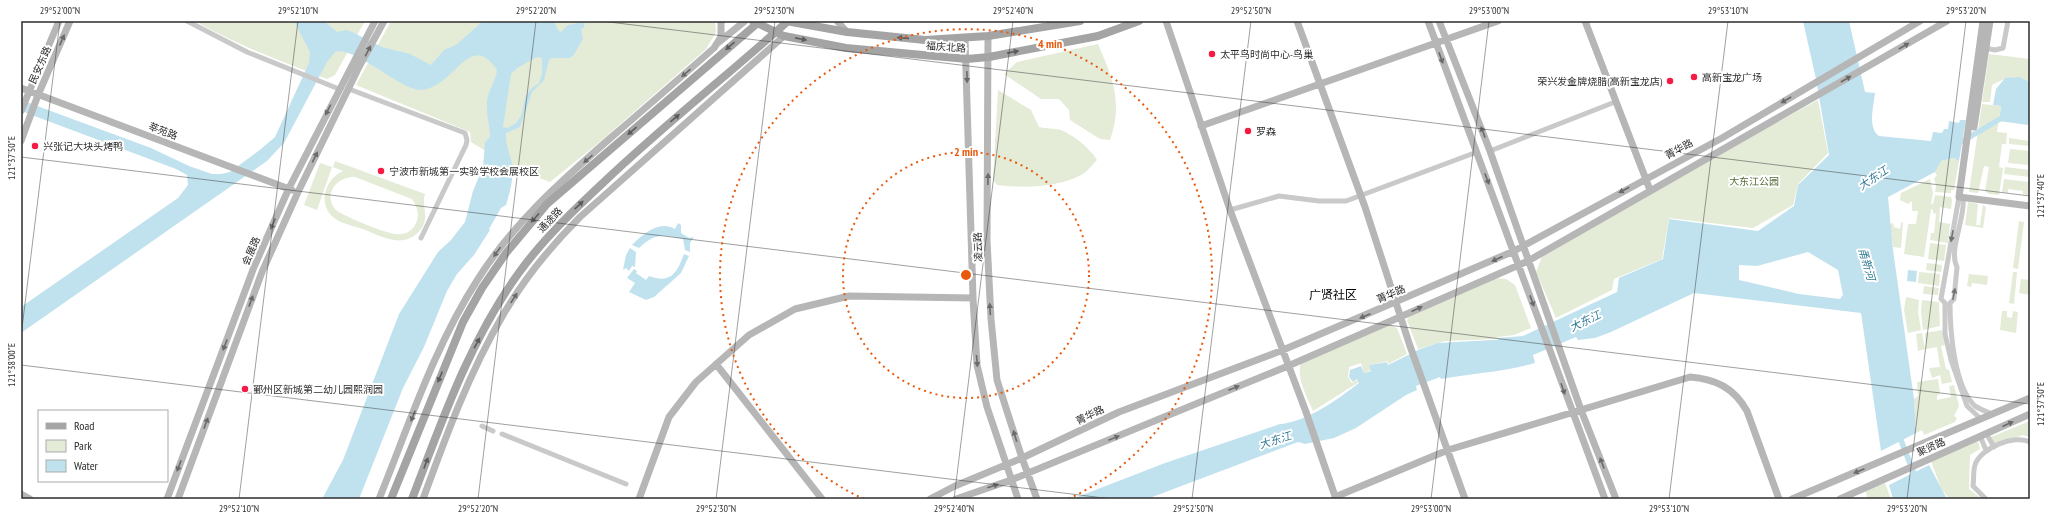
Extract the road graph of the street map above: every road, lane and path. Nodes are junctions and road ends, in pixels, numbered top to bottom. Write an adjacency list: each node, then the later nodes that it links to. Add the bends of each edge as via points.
1 (59, 21): 39 (street, 民安东路)
2 (70, 21): 40 (street, 民安东路, one-way to 2)
3 (187, 21): 37 (street, via 247,52)
4 (375, 21): 37 (street, 会展路)
5 (384, 21): 38 (street, 会展路, one-way to 5)
6 (721, 21): 30 (street, via 722,29)
7 (745, 21): 30 (street)
8 (788, 21): 24 (main road, 福庆北路); 25 (main road, 通途路)
9 (837, 21): 24 (street)
10 (1080, 21): 27 (main road, 福庆北路)
11 (1139, 21): 33 (main road, 福庆北路, one-way to 11, via 1098,36)
12 (1166, 21): 43 (street)
13 (1297, 21): 35 (street)
14 (1428, 21): 31 (street)
15 (1439, 21): 29 (street)
16 (1498, 21): 29 (street)
17 (1585, 21): 41 (street)
18 (1920, 21): 47 (street, 菁华路, one-way to 47, via 1722,138)
19 (1947, 21): 49 (street, one-way to 19)
20 (1983, 21): 52 (street)
21 (1990, 21): 32 (street)
22 (2008, 21): 32 (street, via 2003,48)
23 (756, 22): 25 (main road, 福庆北路); 92 (main road, 通途路, one-way to 92, via 552,200 506,253 463,322)
24 (847, 32): 28 (main road, 福庆北路, one-way to 24, via 925,40)
25 (776, 33): 26 (main road, 福庆北路); 93 (main road, 通途路, one-way to 25, via 473,349 500,300 535,250 565,218 651,138)
26 (784, 36): 34 (main road, 福庆北路, one-way to 34, via 846,48); 94 (street, one-way to 26, via 470,378 503,315 560,237)
27 (988, 36): 28 (main road, 福庆北路); 33 (street, 凌云路)
28 (965, 38): 34 (street, 凌云路)
29 (1447, 40): 31 (street); 45 (street, one-way to 29)
30 (718, 43): 91 (street, one-way to 91, via 542,199 512,231 478,278 451,326)
31 (1436, 43): 35 (street); 46 (street, one-way to 46)
32 (1985, 48): 52 (street)
33 (989, 57): 34 (main road, 福庆北路); 80 (street, 凌云路, one-way to 33, via 997,380 991,319 987,240)
34 (967, 59): 60 (street, 凌云路, one-way to 60)
35 (1321, 85): 43 (street); 51 (street)
36 (21, 88): 39 (street, 莘苑路)
37 (339, 89): 48 (street, 会展路, one-way to 48)
38 (349, 89): 50 (street, 会展路, one-way to 38); 55 (street, via 465,133 468,140 466,145)
39 (29, 91): 40 (street, 莘苑路); 42 (street, 民安东路)
40 (37, 98): 44 (street, 民安东路); 48 (street, 莘苑路)
41 (1615, 102): 45 (street); 47 (street)
42 (21, 111)
43 (1201, 126): 54 (street)
44 (21, 141)
45 (1490, 150): 56 (street)
46 (1477, 152): 51 (street); 57 (street, one-way to 57)
47 (1644, 179): 49 (street); 56 (street, 菁华路, one-way to 56)
48 (289, 188): 50 (street, 莘苑路); 89 (street, 会展路, one-way to 89, via 254,267)
49 (1650, 190): 58 (street)
50 (298, 192): 90 (street, 会展路, one-way to 50, via 262,272)
51 (1362, 196): 54 (street, via 1333,202 1279,196); 61 (street)
52 (1961, 196): 53 (street); 69 (street, one-way to 52, via 1975,405 1964,387 1954,354 1950,328 1950,303 1954,299 1957,266 1955,253); 71 (street, one-way to 71, via 1941,299 1945,303 1944,334 1951,360 1967,406)
53 (2030, 205)
54 (1230, 210): 63 (street)
55 (421, 238)
56 (1522, 245): 57 (street, 菁华路); 58 (street)
57 (1514, 251): 59 (street); 61 (street, 菁华路, one-way to 61)
58 (1528, 260): 59 (street); 67 (street)
59 (1519, 264): 62 (street, one-way to 59); 68 (street, one-way to 68)
60 (973, 298): 64 (street, via 849,296 795,310 749,336); 81 (street, 凌云路, one-way to 81, via 977,366 987,407)
61 (1396, 303): 62 (street); 63 (street, 菁华路, one-way to 63)
62 (1401, 316): 65 (street); 78 (street)
63 (1283, 350): 65 (street); 80 (street, 菁华路, via 1119,412)
64 (716, 364): 95 (street, via 696,382 669,417); 96 (street)
65 (1288, 366): 82 (street, one-way to 65); 86 (street)
66 (2030, 398): 69 (street, 聚贤路)
67 (1581, 410): 68 (street); 103 (street, one-way to 67); 104 (street, via 1690,377 1718,382 1740,398 1747,411)
68 (1572, 412): 78 (street); 102 (street)
69 (1992, 414): 71 (street, 聚贤路)
70 (2029, 415): 75 (street, 聚贤路, one-way to 70)
71 (1978, 420): 105 (street, 聚贤路, one-way to 105)
72 (482, 426): 73 (street)
73 (493, 431)
74 (502, 434): 84 (street)
75 (1983, 435): 77 (street); 79 (street); 87 (street, 聚贤路)
76 (2030, 442): 77 (street, via 2012,440)
77 (1994, 447): 79 (street)
78 (1448, 450): 86 (street); 101 (street)
79 (1986, 450): 106 (street, via 1975,464 1973,486)
80 (1022, 458): 81 (street, 菁华路); 82 (street, 凌云路)
81 (1006, 464): 83 (street, 凌云路); 97 (street, 菁华路)
82 (1028, 473): 83 (street); 100 (street, 凌云路)
83 (1011, 480): 98 (street, one-way to 83); 99 (street, 凌云路)
84 (626, 484)
85 (21, 494): 88 (street)
86 (1336, 498)
87 (1843, 498)
88 (30, 499)
89 (167, 499)
90 (178, 499)
91 (379, 499)
92 (391, 499)
93 (412, 499)
94 (422, 499)
95 (639, 499)
96 (822, 499)
97 (930, 499)
98 (956, 499)
99 (1018, 499)
100 (1037, 499)
101 (1465, 499)
102 (1605, 499)
103 (1616, 499)
104 (1779, 499)
105 (1792, 499)
106 (1986, 499)

